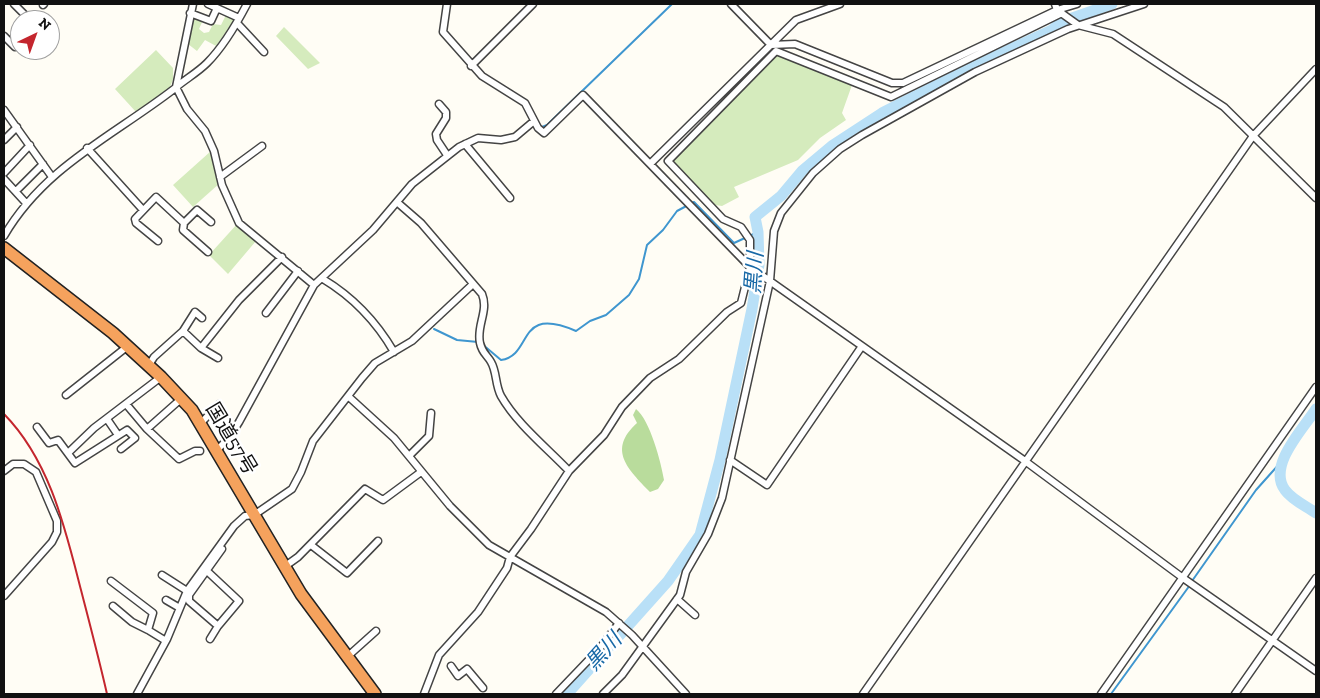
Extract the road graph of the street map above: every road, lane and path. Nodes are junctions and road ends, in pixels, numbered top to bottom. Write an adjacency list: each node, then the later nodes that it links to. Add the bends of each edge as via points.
1 (193, 4): 12 (street)
2 (208, 4): 10 (street)
3 (246, 4): 13 (street)
4 (447, 4): 17 (street, via 444,32)
5 (533, 4): 17 (street)
6 (731, 4): 15 (street)
7 (840, 4): 15 (street, via 796,20)
8 (1077, 4): 11 (street)
9 (1144, 4): 14 (street)
10 (217, 8): 12 (street, via 211,21); 13 (street)
11 (1058, 9): 14 (street); 15 (street, via 903,83 892,83 794,44); 50 (street, via 891,96 776,52 668,161 723,219 741,228 750,240)
12 (190, 14): 19 (street)
13 (238, 20): 16 (street); 19 (street, via 206,64)
14 (1078, 25): 24 (street, via 1113,34 1224,107); 53 (street, via 975,72 840,149 812,173 781,213 774,231)
15 (771, 45): 31 (street)
16 (264, 52)
17 (471, 66): 22 (street, via 525,103)
18 (1316, 69): 24 (street)
19 (176, 87): 29 (street); 35 (street, via 214,150)
20 (439, 104): 30 (street, via 446,112 446,118 436,134 437,140)
21 (4, 110): 23 (street)
22 (534, 121): 26 (street, via 515,137 501,140 478,138); 31 (street, via 544,133 583,95)
23 (17, 127): 25 (street); 27 (street)
24 (1253, 136): 39 (street); 84 (street)
25 (4, 140)
26 (465, 144): 30 (street); 38 (street)
27 (30, 145): 32 (street); 33 (street)
28 (262, 146): 35 (street)
29 (87, 148): 34 (street); 42 (street)
30 (448, 155): 40 (street, via 412,184)
31 (650, 163): 50 (street)
32 (43, 164): 34 (street); 37 (street)
33 (4, 173)
34 (52, 177): 41 (street)
35 (220, 177): 49 (street, via 239,223)
36 (4, 178): 37 (street)
37 (16, 191): 41 (street)
38 (510, 198)
39 (1316, 198)
40 (398, 202): 52 (street); 54 (street, via 421,223)
41 (26, 203): 45 (street)
42 (143, 210): 44 (street, via 156,197); 46 (street, via 135,219 136,223)
43 (211, 222): 44 (street, via 197,210)
44 (184, 223): 48 (street, via 183,230)
45 (4, 236)
46 (158, 241)
47 (4, 248): 59 (highway, 国道57号)
48 (208, 252)
49 (282, 257): 51 (street); 61 (street, via 239,300)
50 (750, 267): 53 (street); 85 (street, via 741,303 727,312 680,359 650,378 622,407 604,435)
51 (298, 271): 55 (street); 56 (street)
52 (323, 279): 55 (street); 62 (street, via 352,299 374,322)
53 (770, 281): 60 (street); 83 (street)
54 (473, 284): 62 (street, via 412,341); 85 (street, via 485,303 478,331 482,353 491,360 501,395)
55 (314, 285): 79 (street, via 239,422)
56 (266, 313)
57 (202, 318): 58 (street, via 195,312)
58 (183, 331): 61 (street); 64 (street)
59 (128, 346): 64 (highway, 国道57号); 67 (street)
60 (862, 346): 83 (street, via 767,485); 84 (street)
61 (201, 348): 63 (street)
62 (394, 352): 68 (street, via 375,363)
63 (218, 358)
64 (148, 365): 65 (highway, 国道57号)
65 (162, 377): 69 (highway, 国道57号); 70 (street)
66 (1316, 387): 96 (street)
67 (66, 395)
68 (349, 397): 82 (street); 88 (street, via 313,441 292,489)
69 (182, 398): 74 (highway, 国道57号); 76 (street)
70 (126, 404): 73 (street); 76 (street)
71 (220, 404): 74 (street)
72 (431, 413): 82 (street, via 429,436)
73 (107, 419): 77 (street); 81 (street)
74 (201, 424): 79 (highway, 国道57号)
75 (37, 427): 81 (street, via 49,443 58,440)
76 (147, 429): 80 (street, via 179,459)
77 (118, 435): 78 (street, via 127,430 135,438); 81 (street, via 75,462)
78 (121, 449)
79 (217, 450): 88 (highway, 国道57号)
80 (200, 451)
81 (68, 452)
82 (409, 456): 87 (street)
83 (730, 460): 101 (street, via 719,507 686,572)
84 (1025, 461): 96 (street); 124 (street)
85 (569, 470): 92 (street)
86 (4, 471): 100 (street, via 13,464 24,464 36,472 57,521 57,532 52,542)
87 (421, 472): 91 (street, via 382,500 365,489); 92 (street, via 470,528 489,545)
88 (254, 515): 89 (street, via 245,516); 93 (highway, 国道57号)
89 (230, 534): 94 (street); 99 (street)
90 (378, 541): 91 (street, via 346,573)
91 (311, 545): 93 (street)
92 (510, 557): 106 (street, via 595,604); 120 (street, via 507,568 478,612 439,655)
93 (284, 566): 114 (highway, 国道57号)
94 (208, 572): 107 (street, via 189,595 189,601); 107 (street, via 239,601)
95 (162, 575): 99 (street)
96 (1183, 578): 111 (street); 125 (street)
97 (1316, 578): 111 (street)
98 (111, 581): 108 (street, via 153,613)
99 (187, 591): 104 (street)
100 (4, 596)
101 (677, 599): 105 (street); 113 (street)
102 (166, 600): 104 (street)
103 (113, 606): 108 (street)
104 (178, 607): 112 (street)
105 (694, 611)
106 (619, 623): 113 (street); 121 (street)
107 (218, 626): 110 (street)
108 (148, 630): 112 (street)
109 (376, 631): 114 (street)
110 (210, 639)
111 (1273, 640): 116 (street); 126 (street)
112 (166, 641): 118 (street)
113 (642, 645): 122 (street, via 622,675); 123 (street)
114 (346, 657): 119 (highway, 国道57号)
115 (451, 666): 117 (street, via 458,676 467,668)
116 (1316, 671)
117 (483, 688)
118 (137, 694)
119 (375, 694)
120 (424, 694)
121 (556, 694)
122 (603, 694)
123 (686, 694)
124 (863, 694)
125 (1101, 694)
126 (1235, 694)

